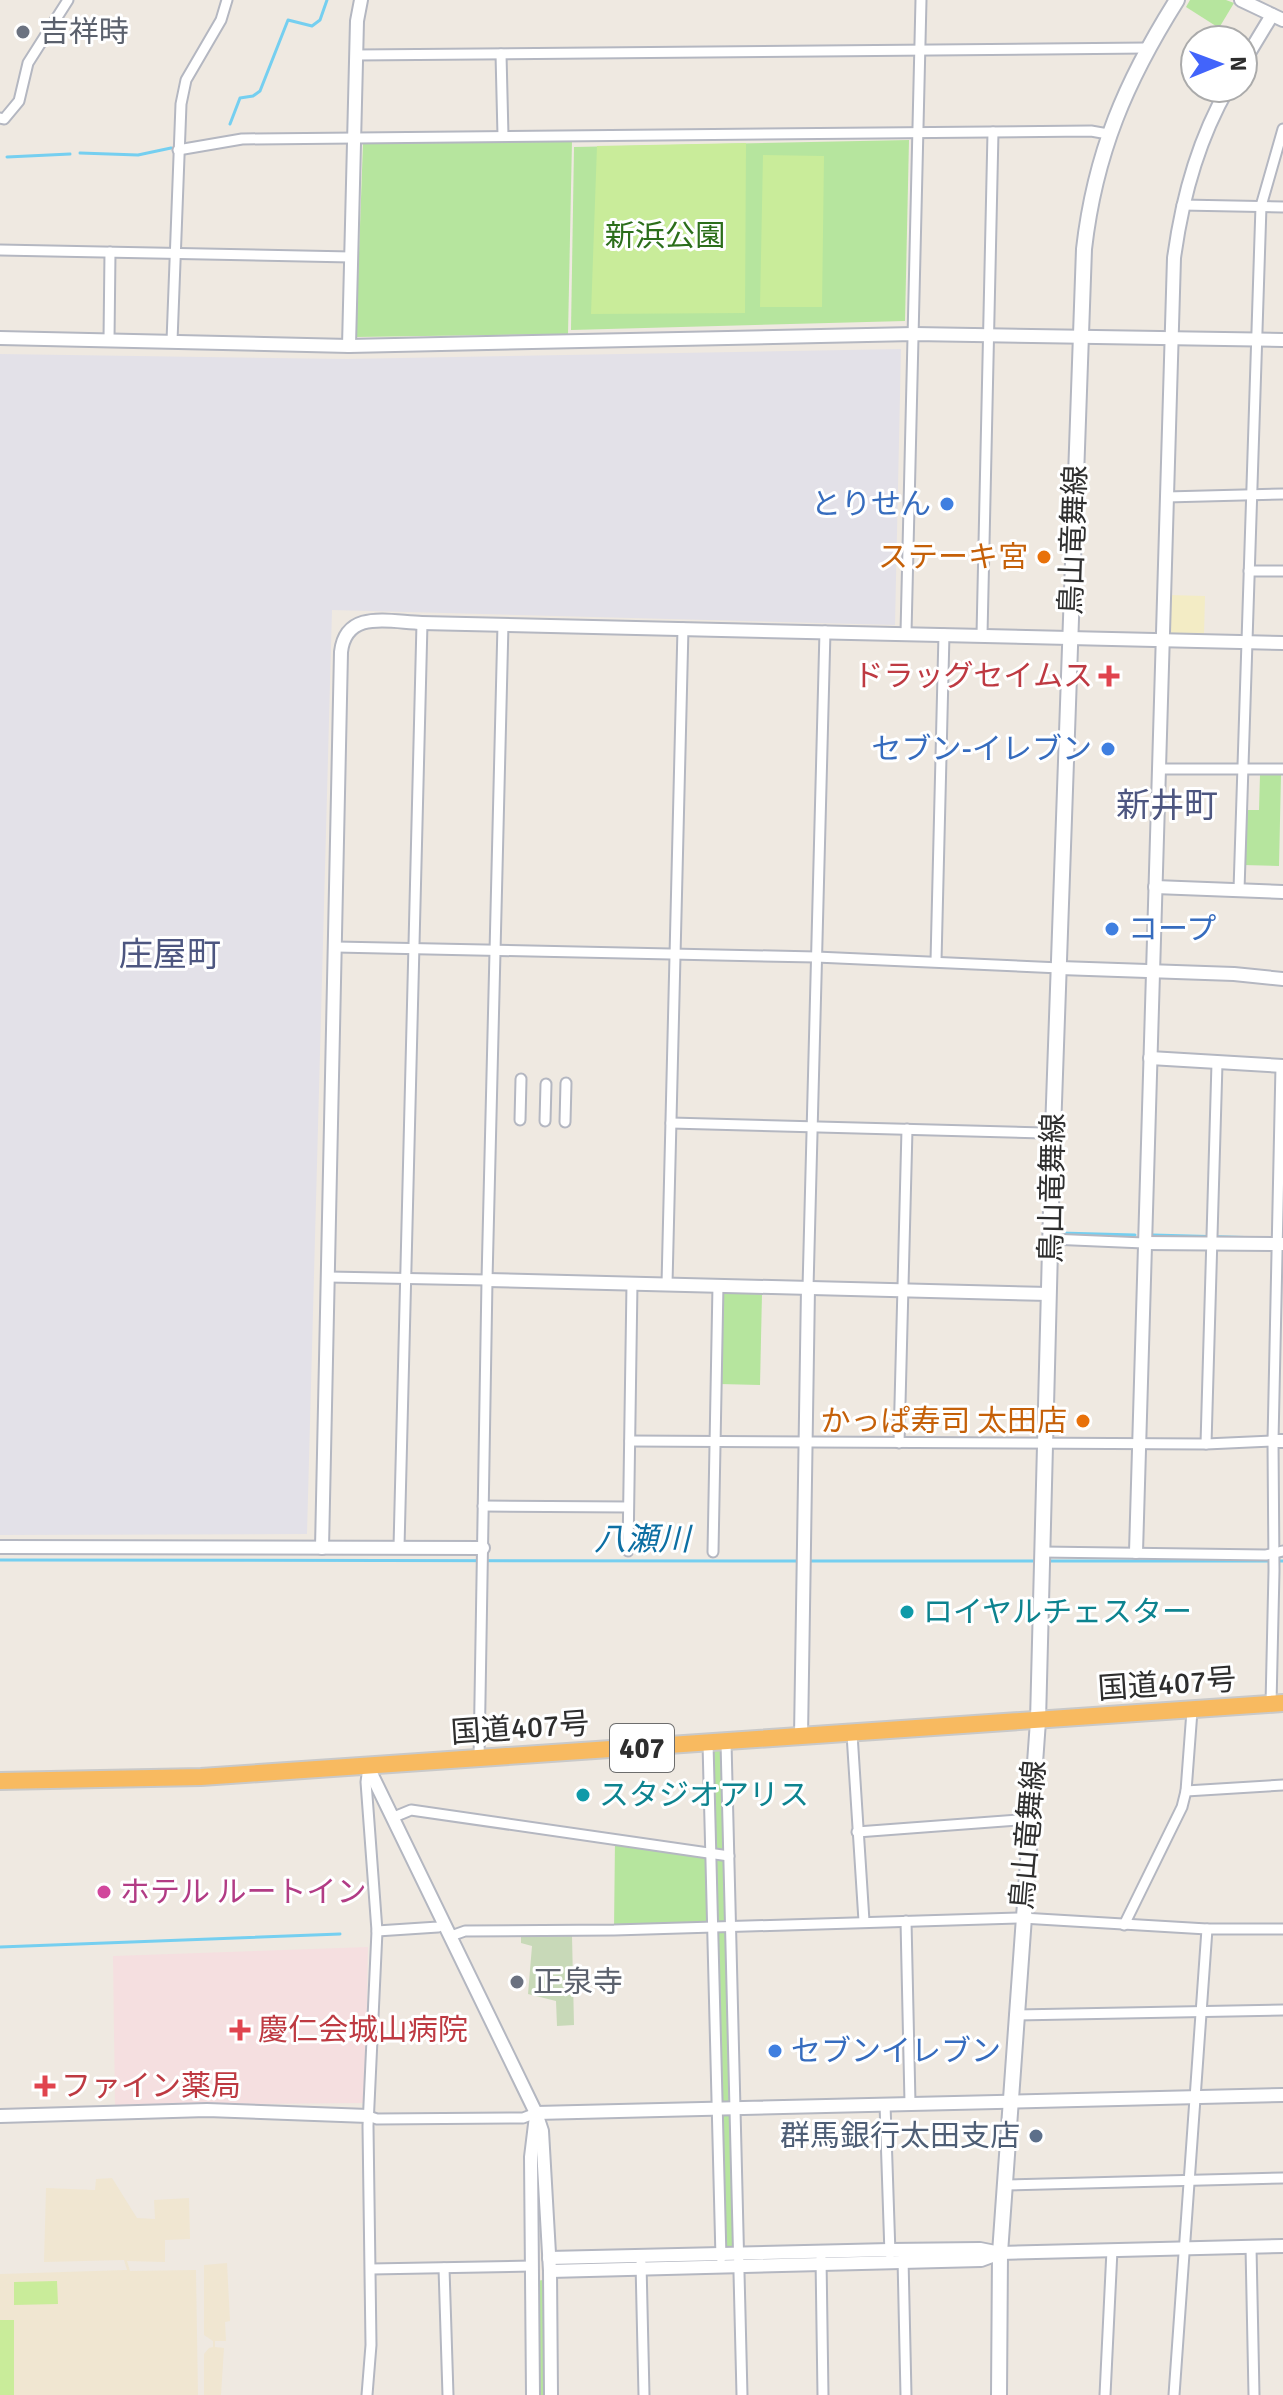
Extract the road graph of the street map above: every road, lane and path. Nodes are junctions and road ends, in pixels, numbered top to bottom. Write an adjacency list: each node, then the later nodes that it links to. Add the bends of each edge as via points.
1 (68, 0): 14 (street, via 28,63 19,101)
2 (227, 0): 21 (street, via 186,80)
3 (361, 0): 12 (street)
4 (921, 0): 10 (street)
5 (1177, 0): 9 (main road, 鳥山竜舞線)
6 (1241, 0): 7 (street)
7 (1278, 18): 8 (street)
8 (1259, 42)
9 (1147, 48): 10 (street); 18 (main road, 鳥山竜舞線)
10 (920, 49): 11 (street); 16 (street)
11 (501, 54): 12 (street); 19 (street)
12 (356, 55): 20 (street)
13 (1221, 104): 22 (street)
14 (0, 118)
15 (1283, 129): 23 (street)
16 (919, 132): 17 (street); 19 (street); 29 (street)
17 (993, 132): 18 (street); 30 (street)
18 (1108, 134): 32 (main road, 鳥山竜舞線, via 1089,203)
19 (503, 136): 20 (street)
20 (354, 137): 21 (street, via 242,139); 28 (street)
21 (178, 150): 27 (street)
22 (1182, 205): 23 (street); 33 (street)
23 (1261, 206): 24 (street); 35 (street)
24 (1283, 207)
25 (0, 250): 26 (street)
26 (110, 252): 27 (street); 34 (street)
27 (174, 253): 28 (street); 37 (street)
28 (351, 257): 38 (street)
29 (914, 334): 30 (street); 38 (street); 48 (street)
30 (987, 335): 32 (street); 50 (street)
31 (0, 338): 34 (street)
32 (1081, 338): 33 (street); 51 (main road, 鳥山竜舞線)
33 (1171, 339): 35 (street); 41 (street)
34 (109, 340): 37 (street)
35 (1256, 340): 36 (street); 40 (street)
36 (1283, 340)
37 (172, 341): 38 (street)
38 (349, 346)
39 (1283, 494): 40 (street)
40 (1250, 495): 41 (street); 42 (street)
41 (1166, 497): 52 (street)
42 (1249, 571): 43 (street); 53 (street)
43 (1283, 571)
44 (422, 623): 45 (street); 61 (street, via 364,621 343,638); 62 (street)
45 (503, 624): 46 (street); 63 (street)
46 (683, 628): 47 (street); 64 (street)
47 (825, 631): 48 (street); 65 (street)
48 (906, 633): 49 (street)
49 (944, 634): 50 (street); 66 (street)
50 (982, 635): 51 (street)
51 (1069, 638): 52 (street); 67 (main road, 鳥山竜舞線)
52 (1162, 640): 53 (street); 55 (street)
53 (1246, 642): 54 (street); 56 (street)
54 (1283, 643)
55 (1158, 769): 56 (street); 58 (street)
56 (1243, 769): 57 (street); 59 (street)
57 (1283, 769)
58 (1155, 887): 59 (street); 68 (street)
59 (1239, 890): 60 (street)
60 (1283, 892)
61 (336, 947): 62 (street); 87 (street)
62 (412, 948): 63 (street); 88 (street)
63 (495, 951): 64 (street); 89 (street)
64 (674, 956): 65 (street); 79 (street)
65 (816, 957): 66 (street); 80 (street)
66 (936, 961): 67 (street)
67 (1060, 968): 68 (street); 82 (main road, 鳥山竜舞線)
68 (1153, 971): 69 (street); 70 (street)
69 (1283, 979)
70 (1150, 1058): 71 (street); 84 (street)
71 (1217, 1063): 72 (street); 86 (street)
72 (1282, 1066): 85 (street)
73 (521, 1079): 76 (street)
74 (566, 1083): 78 (street)
75 (546, 1084): 77 (street)
76 (520, 1120)
77 (545, 1121)
78 (565, 1122)
79 (671, 1123): 80 (street); 91 (street)
80 (811, 1128): 81 (street); 93 (street)
81 (907, 1129): 82 (street); 94 (street)
82 (1053, 1131): 83 (main road, 鳥山竜舞線)
83 (1050, 1239): 84 (street); 95 (main road, 鳥山竜舞線)
84 (1144, 1243): 86 (street); 102 (street)
85 (1280, 1244): 86 (street); 97 (street)
86 (1211, 1245): 103 (street)
87 (328, 1277): 88 (street); 108 (street)
88 (405, 1280): 89 (street); 107 (street)
89 (487, 1280): 90 (street); 104 (street)
90 (632, 1283): 91 (street); 96 (street)
91 (667, 1284): 92 (street)
92 (718, 1285): 93 (street); 98 (street)
93 (808, 1288): 94 (street); 99 (street)
94 (903, 1290): 95 (street); 100 (street)
95 (1049, 1294): 101 (main road, 鳥山竜舞線)
96 (630, 1441): 98 (street); 105 (street)
97 (1278, 1441): 103 (street); 112 (street)
98 (715, 1442): 99 (street); 110 (street)
99 (805, 1443): 100 (street); 121 (street)
100 (899, 1443): 101 (street)
101 (1045, 1443): 102 (street); 114 (main road, 鳥山竜舞線)
102 (1138, 1444): 103 (street); 111 (street)
103 (1206, 1444)
104 (483, 1506): 105 (street); 113 (street)
105 (628, 1507): 109 (street)
106 (0, 1547): 108 (street)
107 (399, 1547): 108 (street); 113 (street)
108 (322, 1548)
109 (628, 1551)
110 (713, 1552)
111 (1136, 1552): 112 (street); 114 (street)
112 (1279, 1552): 115 (street)
113 (482, 1555): 124 (street)
114 (1041, 1558): 119 (main road, 鳥山竜舞線)
115 (1272, 1624): 116 (street); 117 (street)
116 (1283, 1624)
117 (1277, 1704): 118 (highway, 国道407号 / 407)
118 (1192, 1711): 119 (highway, 国道407号 / 407); 128 (street)
119 (1038, 1721): 120 (highway, 国道407号 / 407); 131 (main road, 鳥山竜舞線)
120 (852, 1734): 121 (highway, 国道407号 / 407); 132 (street)
121 (801, 1737): 122 (highway, 国道407号 / 407)
122 (726, 1742): 123 (highway, 国道407号 / 407); 134 (street)
123 (708, 1743): 124 (highway, 国道407号 / 407); 133 (street)
124 (479, 1759): 125 (highway, 国道407号 / 407)
125 (368, 1767): 126 (highway, 国道407号 / 407); 129 (street); 130 (street)
126 (0, 1781)
127 (1283, 1785): 128 (street)
128 (1186, 1791): 139 (street)
129 (369, 1814): 130 (street, via 379,1809); 144 (street)
130 (392, 1814): 133 (street, via 411,1810); 143 (street)
131 (1031, 1819): 132 (street); 135 (main road, 鳥山竜舞線)
132 (857, 1832): 136 (street)
133 (711, 1853): 134 (street); 138 (street)
134 (729, 1856): 140 (street)
135 (1022, 1918): 137 (street); 139 (street); 147 (main road, 鳥山竜舞線)
136 (864, 1921): 137 (street); 140 (street)
137 (906, 1921): 151 (street)
138 (713, 1925): 140 (street); 143 (street); 153 (street)
139 (1124, 1925): 141 (street)
140 (730, 1927): 154 (street)
141 (1207, 1929): 142 (street); 146 (street)
142 (1283, 1929)
143 (448, 1930): 144 (street); 155 (street)
144 (377, 1931): 157 (street)
145 (1283, 2010): 146 (street)
146 (1202, 2011): 147 (street); 149 (street)
147 (1015, 2015): 150 (main road, 鳥山竜舞線)
148 (1283, 2095): 149 (street)
149 (1194, 2096): 150 (street); 159 (street)
150 (1010, 2100): 151 (street); 160 (main road, 鳥山竜舞線)
151 (910, 2103): 152 (street)
152 (885, 2104): 154 (street); 166 (street)
153 (717, 2108): 154 (street); 155 (street); 168 (street)
154 (737, 2108): 169 (street)
155 (536, 2113): 157 (street, via 523,2118); 171 (street, via 542,2131); 172 (street)
156 (0, 2116): 157 (street, via 207,2110)
157 (368, 2116): 174 (street)
158 (1283, 2178): 159 (street)
159 (1188, 2180): 160 (street); 163 (street)
160 (1004, 2185): 165 (main road, 鳥山竜舞線)
161 (1283, 2246): 162 (street)
162 (1251, 2247): 163 (street); 186 (street)
163 (1184, 2249): 164 (street); 185 (street)
164 (1112, 2250): 165 (street); 184 (street)
165 (1000, 2253): 166 (street, via 980,2249); 183 (main road, 鳥山竜舞線)
166 (897, 2255): 167 (street); 182 (street)
167 (822, 2258): 169 (street); 181 (street)
168 (721, 2259): 169 (street); 170 (street)
169 (739, 2259): 180 (street)
170 (640, 2261): 171 (street); 179 (street)
171 (549, 2264): 172 (street); 172 (street); 178 (street)
172 (532, 2265): 173 (street); 177 (street)
173 (444, 2268): 174 (street); 176 (street)
174 (371, 2269): 175 (street)
175 (367, 2395)
176 (448, 2395)
177 (533, 2395)
178 (551, 2395)
179 (644, 2395)
180 (742, 2395)
181 (823, 2395)
182 (906, 2395)
183 (999, 2395)
184 (1105, 2395)
185 (1174, 2395)
186 (1254, 2395)

